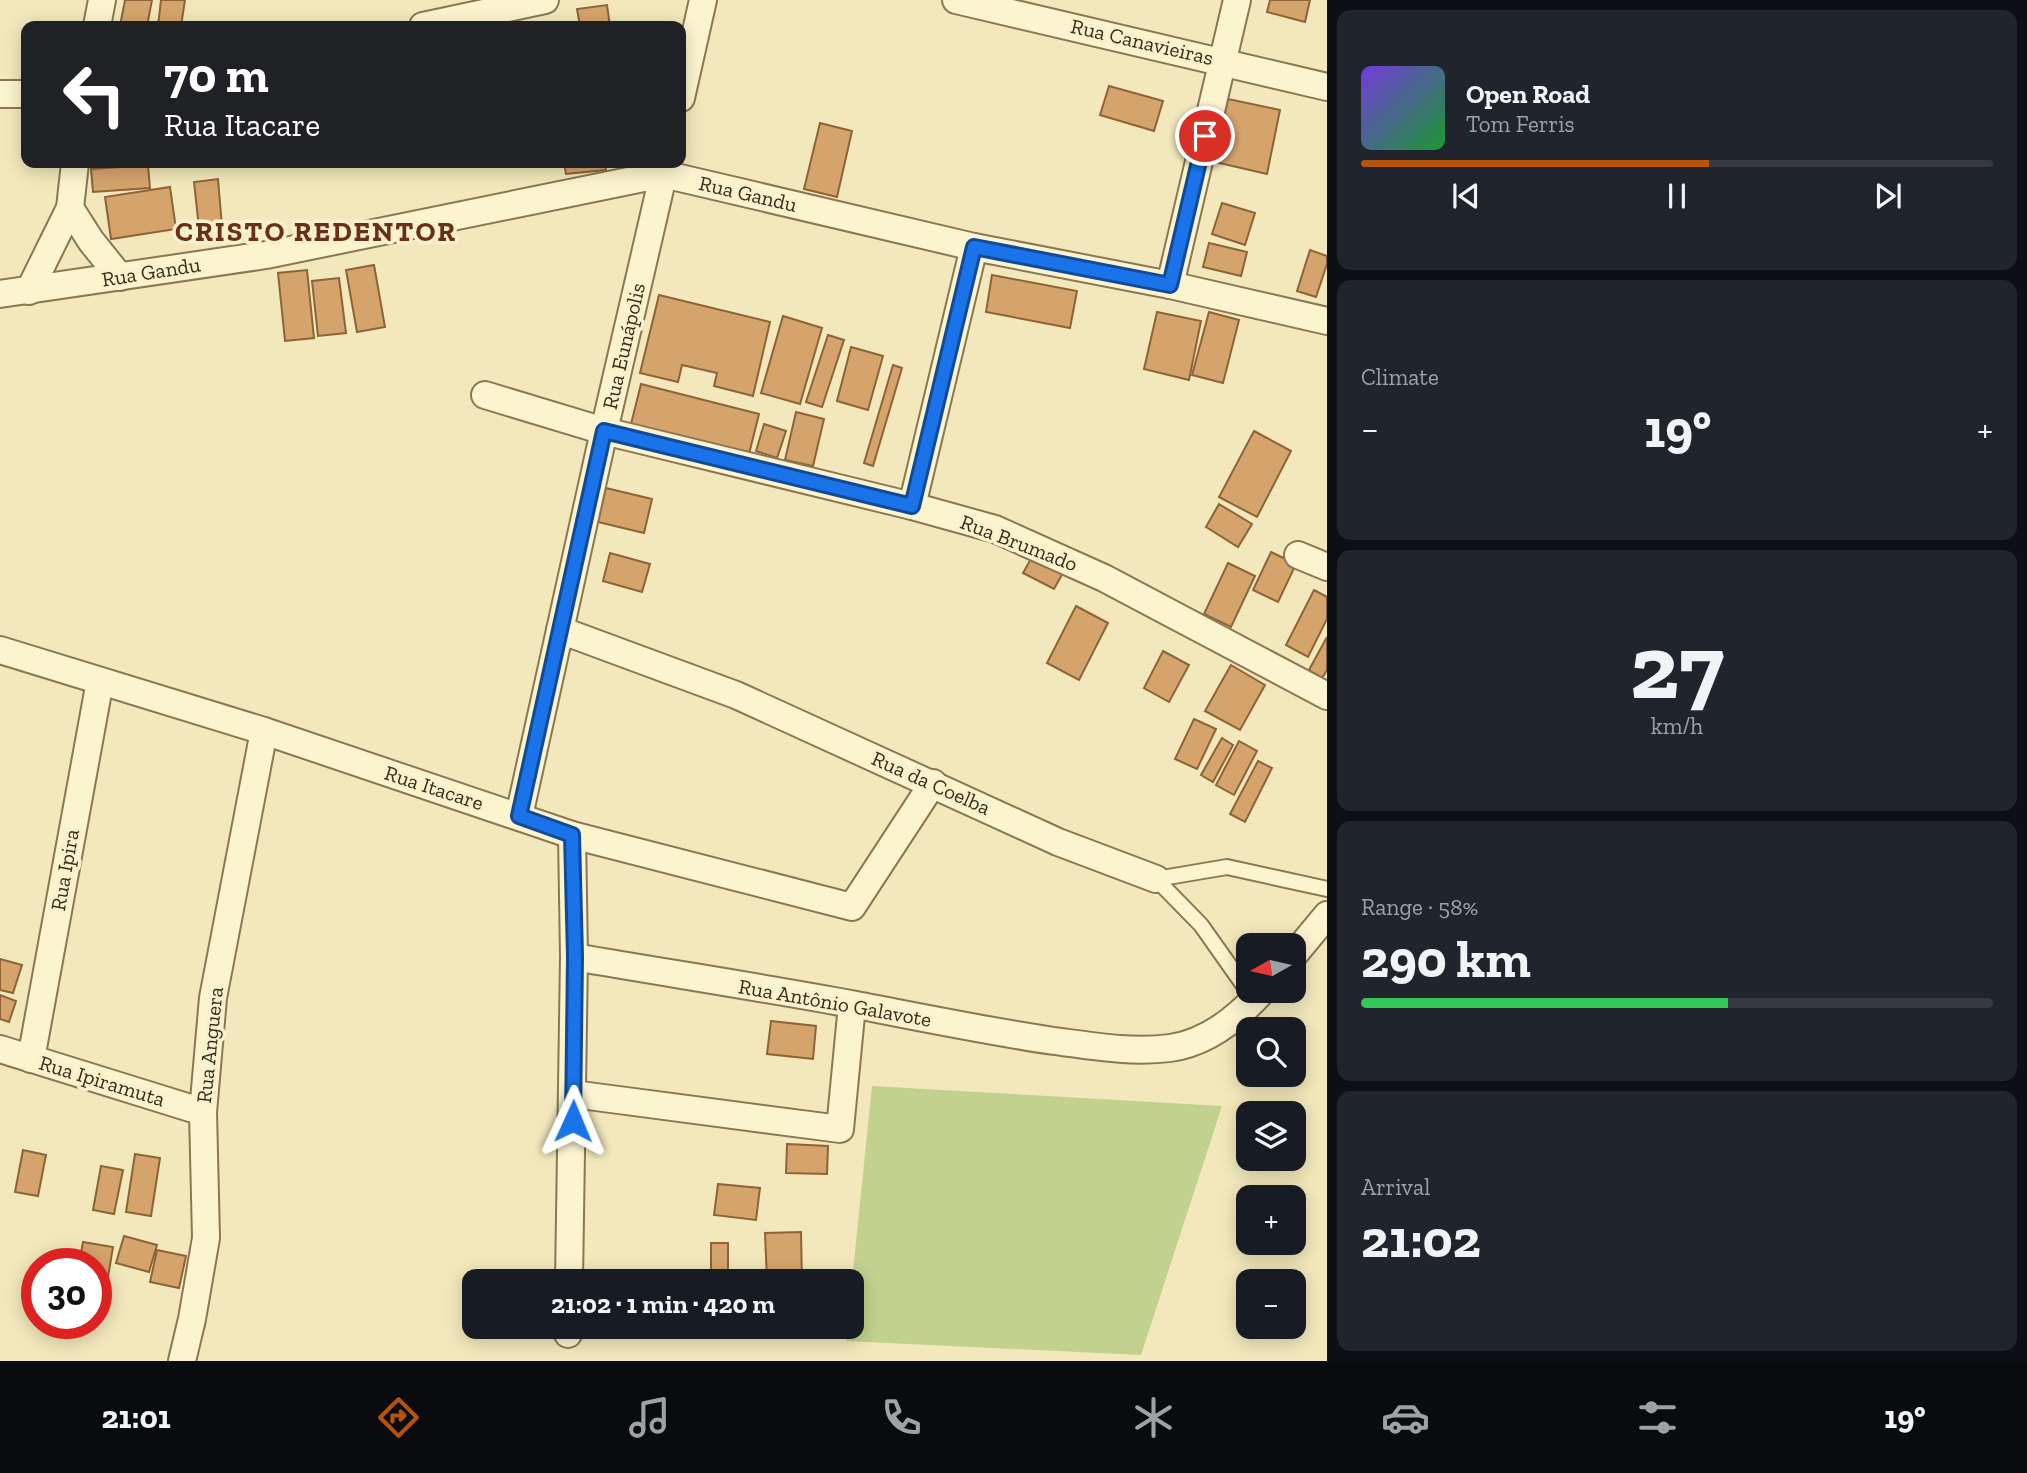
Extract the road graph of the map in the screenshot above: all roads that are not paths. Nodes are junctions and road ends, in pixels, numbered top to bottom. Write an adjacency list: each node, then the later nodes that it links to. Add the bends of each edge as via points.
1 (102, 0): 6 (street)
2 (545, 0): 7 (street)
3 (703, 0): 9 (street)
4 (956, 0): 8 (street, Rua Canavieiras)
5 (1237, 0): 8 (street)
6 (98, 21)
7 (446, 21)
8 (1222, 61): 10 (street, Rua Canavieiras); 18 (street)
9 (686, 76)
10 (1327, 87)
11 (0, 94): 12 (street)
12 (21, 94)
13 (74, 168): 15 (street)
14 (664, 168): 16 (street, Rua Gandu); 17 (street, Rua Gandu, via 266,255); 23 (street, Rua Eunápolis)
15 (70, 208): 17 (street); 19 (street)
16 (974, 247): 18 (street, Rua Gandu); 24 (street)
17 (120, 276): 19 (street, Rua Gandu)
18 (1170, 285): 21 (street, Rua Gandu)
19 (29, 291): 20 (street, Rua Gandu)
20 (0, 294)
21 (1327, 321)
22 (485, 395): 23 (street, Rua Brumado)
23 (604, 431): 24 (street, Rua Brumado); 27 (street, Rua Eunápolis)
24 (912, 506): 30 (street, Rua Brumado, via 995,529 1104,578)
25 (1298, 555): 26 (street)
26 (1327, 567)
27 (560, 630): 32 (street, Rua da Coelba, via 736,695); 33 (street, Rua Eunápolis)
28 (0, 650): 29 (street, Rua Itacare)
29 (100, 681): 31 (street, Rua Itacare); 44 (street, Rua Ipira)
30 (1327, 696)
31 (264, 731): 33 (street, Rua Itacare); 46 (street, Rua Anguera, via 213,998)
32 (933, 783): 34 (street, Rua Itacare, via 852,906); 35 (street, Rua da Coelba, via 1058,842)
33 (519, 816): 34 (street, Rua Itacare)
34 (572, 835): 39 (street)
35 (1156, 879): 36 (lane, via 1227,867); 40 (lane, Rua da Coelba)
36 (1327, 889)
37 (1327, 915): 38 (street)
38 (1306, 940)
39 (575, 957): 42 (street, Rua Antônio Galavote); 45 (street)
40 (1236, 967)
41 (1250, 1003): 42 (street, Rua Antônio Galavote, via 1223,1027 1195,1041 1172,1048 1138,1049 971,1028)
42 (852, 1004): 45 (street, via 840,1129)
43 (0, 1049): 44 (street, Rua Ipiramuta)
44 (30, 1059): 46 (street, Rua Ipiramuta)
45 (573, 1094): 47 (street)
46 (203, 1112): 48 (street, Rua Anguera, via 206,1238)
47 (569, 1269)
48 (182, 1361)

